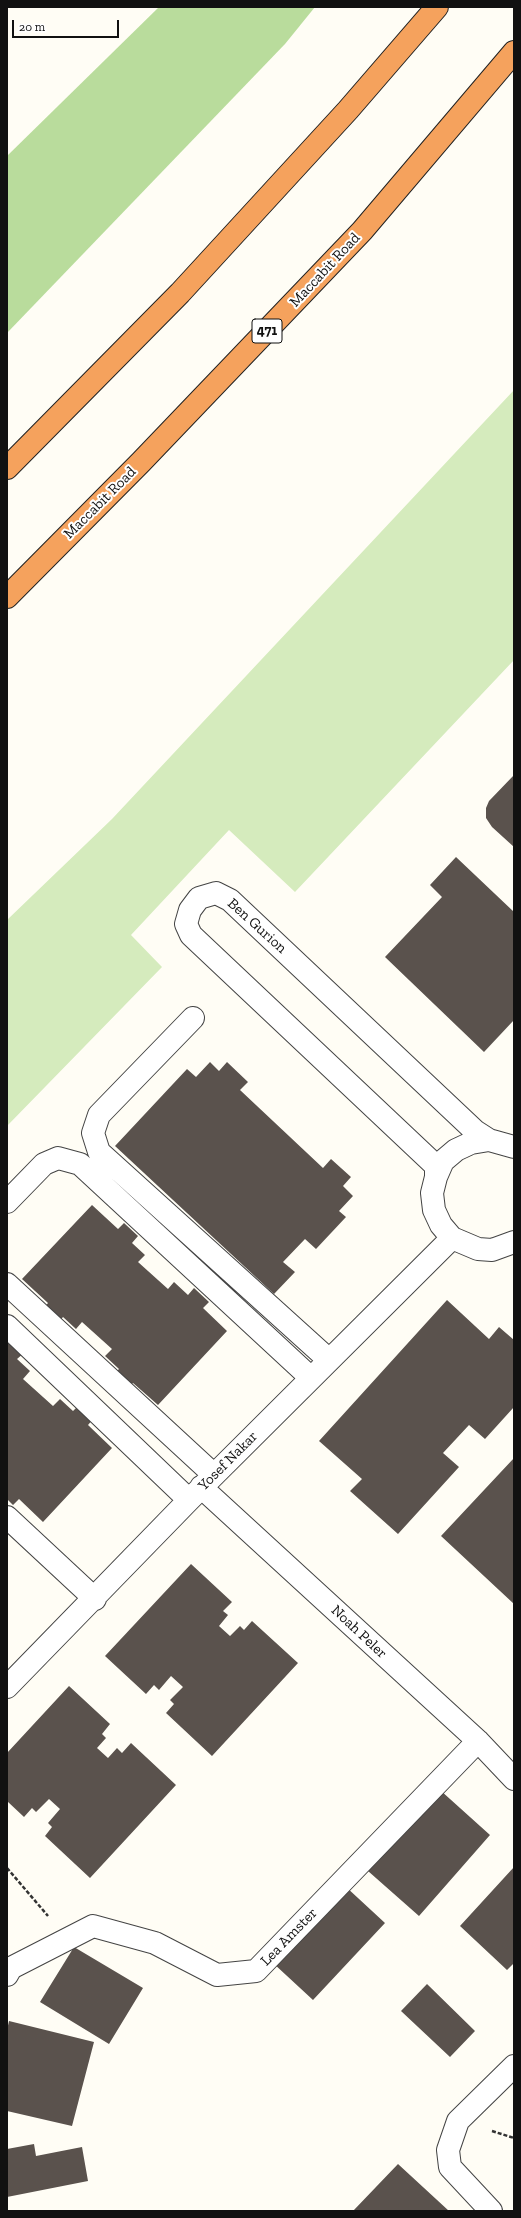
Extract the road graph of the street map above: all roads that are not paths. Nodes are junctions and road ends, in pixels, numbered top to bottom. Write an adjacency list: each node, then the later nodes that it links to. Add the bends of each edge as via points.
1 (437, 7): 3 (highway, via 343,116 180,294)
2 (514, 52): 4 (highway, Maccabit Road / 471, via 362,230 147,456)
3 (7, 468)
4 (7, 597)
5 (193, 1018): 16 (street, via 99,1114 93,1133 99,1152)
6 (488, 1140): 7 (street); 8 (street, via 471,1142 456,1150 443,1161); 8 (street, Ben Gurion, via 475,1131 230,900 216,893 199,898 190,910 186,924 191,934 436,1166)
7 (514, 1147)
8 (436, 1177): 10 (street, via 432,1193 434,1210 441,1225)
9 (7, 1202): 17 (street, via 44,1164 58,1158 80,1164)
10 (452, 1238): 12 (street, via 478,1249); 16 (street, Yosef Nakar)
11 (514, 1242): 12 (street)
12 (492, 1250): 13 (street)
13 (514, 1258)
14 (7, 1284): 18 (street)
15 (7, 1326): 18 (street)
16 (329, 1360): 17 (street, Yosef Nakar)
17 (311, 1378): 18 (street, Yosef Nakar)
18 (201, 1487): 20 (street, Yosef Nakar); 22 (street, Noah Peler)
19 (7, 1517): 20 (street)
20 (94, 1599): 21 (street, Yosef Nakar)
21 (7, 1687)
22 (478, 1741): 23 (street, Noah Peler); 24 (street, Lea Amster, via 256,1971 217,1975 155,1943 93,1926 11,1968)
23 (514, 1778)
24 (7, 1975)
25 (514, 2066): 26 (street, via 458,2121 448,2150 450,2167)
26 (491, 2211)

